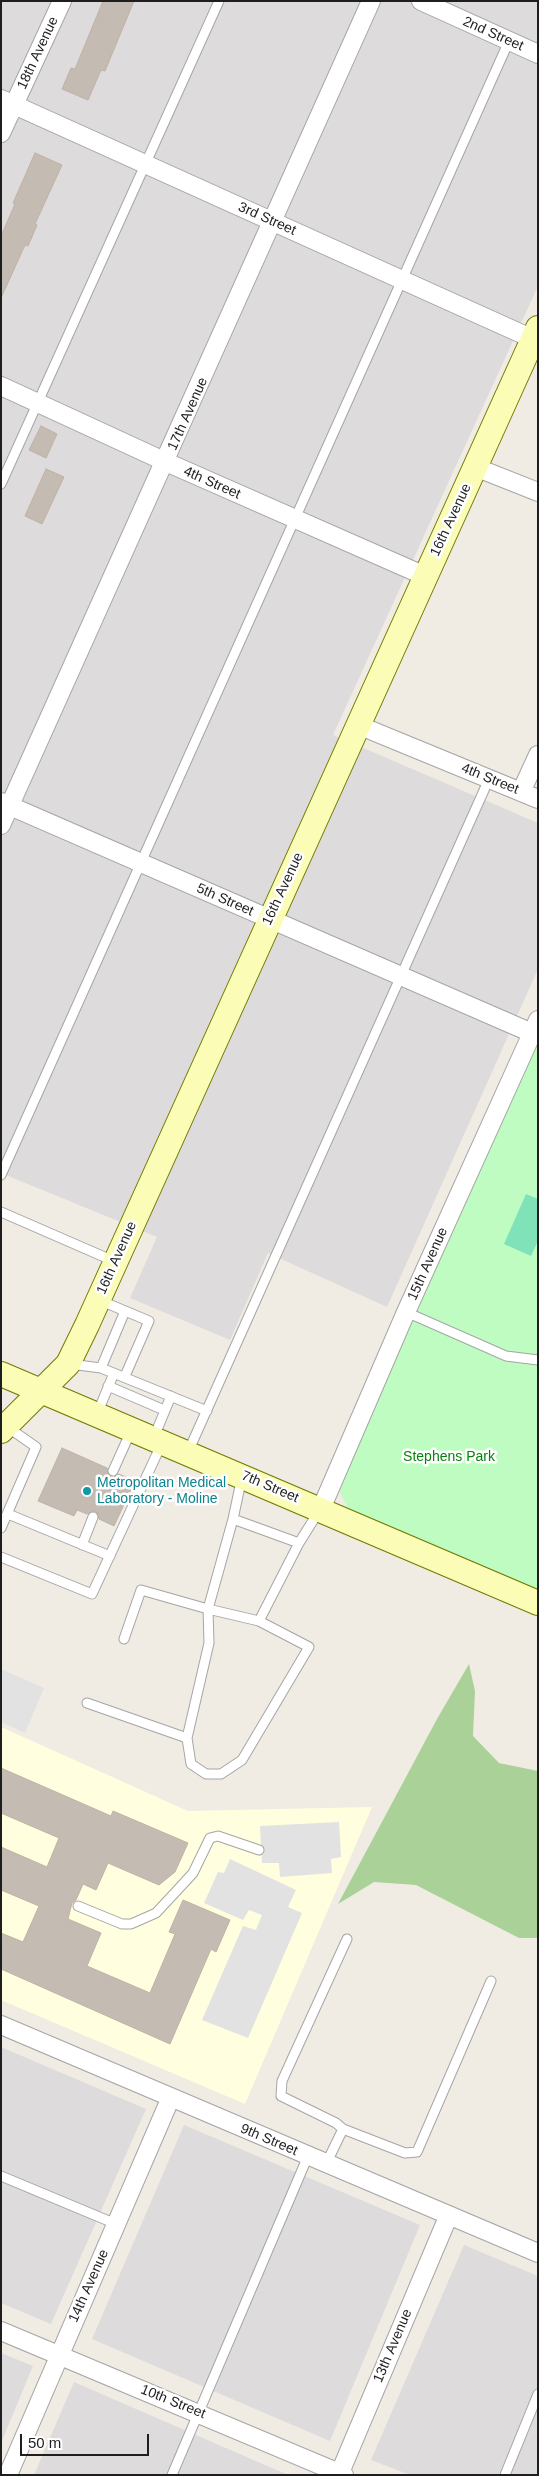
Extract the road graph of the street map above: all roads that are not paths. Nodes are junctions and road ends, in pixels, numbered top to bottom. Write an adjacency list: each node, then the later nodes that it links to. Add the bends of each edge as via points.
1 (62, 1): 7 (street, 18th Avenue)
2 (219, 1): 9 (lane)
3 (371, 1): 10 (street, 17th Avenue)
4 (421, 1): 5 (street, 2nd Street)
5 (509, 41): 6 (street, 2nd Street); 11 (lane)
6 (538, 54)
7 (7, 102): 8 (street, 18th Avenue); 9 (street, 3rd Street)
8 (1, 133)
9 (144, 165): 10 (street, 3rd Street); 14 (lane)
10 (273, 222): 11 (street, 3rd Street); 15 (street, 17th Avenue)
11 (402, 281): 12 (street, 3rd Street); 19 (lane)
12 (535, 334): 16 (street, 16th Avenue)
13 (1, 386): 14 (street, 4th Street)
14 (38, 403): 15 (street, 4th Street); 17 (lane)
15 (166, 462): 19 (street, 4th Street); 26 (street, 17th Avenue)
16 (475, 467): 18 (street); 20 (street, 16th Avenue)
17 (1, 484)
18 (538, 492)
19 (294, 519): 20 (street, 4th Street); 28 (lane)
20 (425, 576): 21 (street, 16th Avenue)
21 (358, 725): 23 (street, 4th Street); 29 (street, 16th Avenue)
22 (538, 755): 24 (street)
23 (489, 779): 24 (street, 4th Street); 30 (lane)
24 (522, 792): 25 (street, 4th Street)
25 (538, 799)
26 (6, 804): 27 (street, 17th Avenue); 28 (street, 5th Street)
27 (1, 825)
28 (141, 863): 29 (street, 5th Street); 32 (lane)
29 (269, 919): 30 (street, 5th Street); 34 (street, 16th Avenue)
30 (402, 976): 31 (street, 5th Street); 48 (lane)
31 (536, 1029): 37 (street, 15th Avenue)
32 (1, 1175)
33 (1, 1212): 34 (lane)
34 (116, 1262): 35 (street, 16th Avenue)
35 (99, 1300): 36 (lane); 39 (street, 16th Avenue)
36 (125, 1311): 40 (lane); 43 (lane, via 149,1321)
37 (406, 1312): 38 (lane, via 506,1356); 56 (street, 15th Avenue)
38 (538, 1360)
39 (68, 1364): 40 (lane); 45 (street, 16th Avenue)
40 (101, 1368): 41 (lane)
41 (114, 1373): 43 (lane); 44 (lane)
42 (1, 1374): 45 (street, 7th Street)
43 (125, 1376): 46 (lane)
44 (108, 1386): 47 (lane); 49 (lane)
45 (42, 1391): 49 (street, 7th Street); 50 (street, 16th Avenue)
46 (171, 1396): 47 (lane); 48 (lane)
47 (164, 1410): 52 (lane)
48 (207, 1411): 53 (lane)
49 (97, 1414): 51 (street, 7th Street)
50 (4, 1428): 57 (lane, via 36,1447)
51 (132, 1428): 52 (street, 7th Street); 54 (lane)
52 (158, 1440): 53 (street, 7th Street); 63 (lane)
53 (188, 1453): 55 (street, 7th Street)
54 (113, 1471)
55 (242, 1476): 56 (street, 7th Street); 59 (lane)
56 (321, 1509): 61 (lane); 65 (street, 7th Street)
57 (8, 1514): 60 (lane); 62 (lane)
58 (93, 1517): 62 (lane)
59 (234, 1519): 61 (lane); 66 (lane)
60 (1, 1528)
61 (299, 1543): 67 (lane)
62 (82, 1545): 63 (lane)
63 (110, 1556): 64 (lane, via 92,1594)
64 (1, 1557)
65 (538, 1603)
66 (208, 1609): 67 (lane); 68 (lane, via 141,1590); 70 (lane, via 209,1643)
67 (259, 1621): 70 (lane, via 309,1647 242,1760 221,1774 206,1774 191,1764)
68 (124, 1639)
69 (87, 1703): 70 (lane)
70 (187, 1738)
71 (259, 1850): 72 (lane, via 218,1836 210,1838 193,1872 183,1884 156,1913 131,1924 122,1924)
72 (78, 1906)
73 (347, 1939): 77 (lane, via 282,2081 281,2096 336,2122)
74 (491, 1981): 77 (lane, via 417,2152 405,2153)
75 (1, 2025): 76 (street, 9th Street)
76 (171, 2097): 78 (street, 9th Street); 82 (street, 14th Avenue)
77 (343, 2129): 79 (lane)
78 (308, 2156): 79 (street, 9th Street); 87 (lane)
79 (326, 2164): 81 (street, 9th Street)
80 (1, 2176): 82 (lane)
81 (448, 2217): 83 (street, 9th Street); 88 (street, 13th Avenue)
82 (116, 2224): 85 (street, 14th Avenue)
83 (538, 2253)
84 (1, 2331): 85 (street, 10th Street)
85 (58, 2355): 87 (street, 10th Street); 89 (street, 14th Avenue)
86 (538, 2394): 91 (lane)
87 (198, 2412): 88 (street, 10th Street); 90 (lane)
88 (341, 2474)
89 (8, 2475)
90 (172, 2475)
91 (504, 2475)

